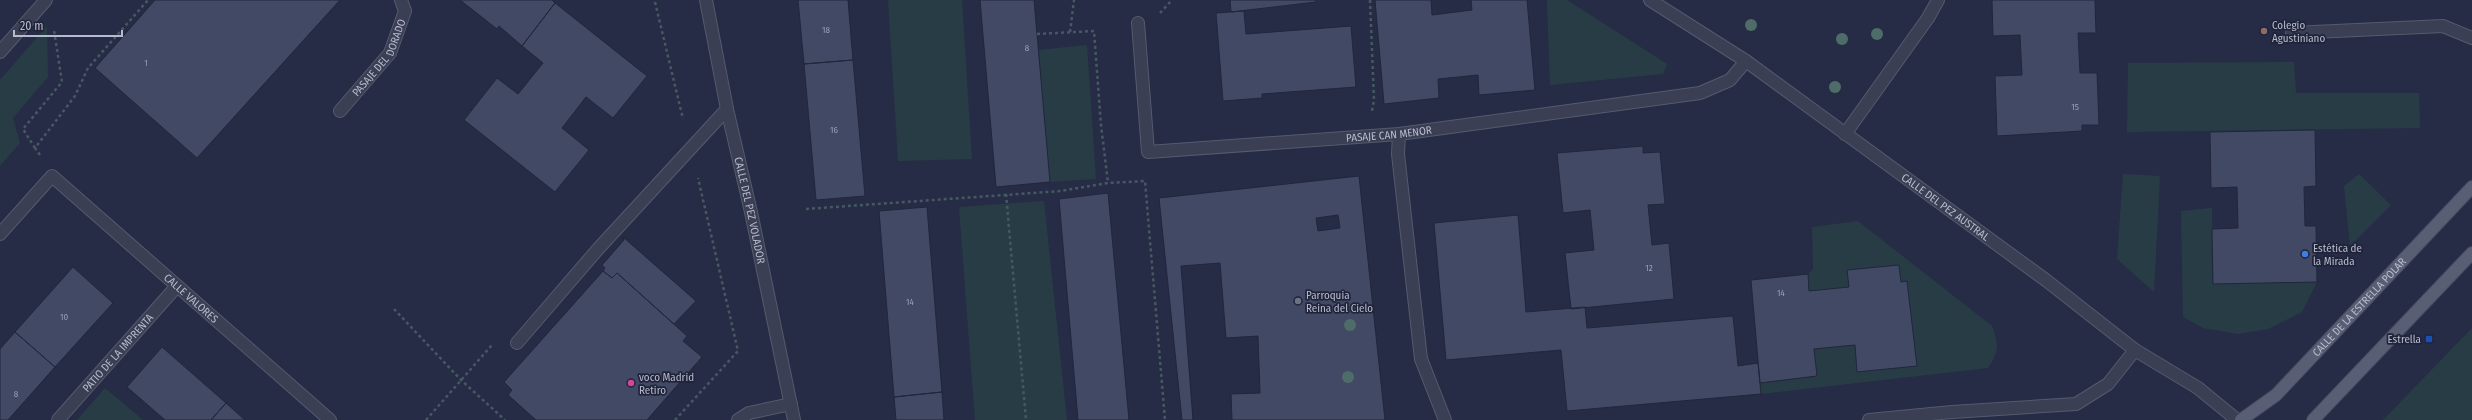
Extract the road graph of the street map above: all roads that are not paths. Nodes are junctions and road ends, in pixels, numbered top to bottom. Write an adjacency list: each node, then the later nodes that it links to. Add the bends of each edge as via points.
1 (46, 0): 9 (street)
2 (401, 0): 12 (street, PASAJE DEL DORADO, via 405,11 390,53)
3 (706, 0): 11 (street, CALLE DEL PEZ VOLADOR)
4 (1650, 0): 10 (street, CALLE DEL PEZ AUSTRAL)
5 (1938, 0): 14 (street)
6 (1138, 23): 13 (street, PASAJE CAN MENOR, via 1148,152)
7 (2292, 33): 8 (street, via 2443,26)
8 (2472, 38)
9 (0, 52)
10 (1746, 61): 13 (street, PASAJE CAN MENOR, via 1730,80 1700,92); 14 (street, CALLE DEL PEZ AUSTRAL)
11 (726, 109): 19 (street, via 598,249); 21 (street, CALLE DEL PEZ VOLADOR, via 751,212)
12 (340, 111)
13 (1399, 134): 26 (street, via 1398,154 1421,359)
14 (1846, 134): 20 (street, CALLE DEL PEZ AUSTRAL, via 2047,281)
15 (2472, 187): 29 (main road, CALLE DE LA ESTRELLA POLAR, via 2276,395)
16 (0, 234): 18 (street, CALLE VALORES, via 52,176)
17 (2472, 253): 30 (main road)
18 (177, 286): 22 (street, PATIO DE LA IMPRENTA); 23 (street, CALLE VALORES)
19 (517, 343)
20 (2135, 350): 27 (street, via 2108,384 2076,404); 28 (street, CALLE DEL PEZ AUSTRAL, via 2198,388)
21 (791, 404): 24 (street, via 749,413); 25 (street, CALLE DEL PEZ VOLADOR)
22 (58, 420)
23 (330, 420)
24 (738, 420)
25 (794, 420)
26 (1445, 420)
27 (1869, 420)
28 (2237, 420)
29 (2241, 420)
30 (2313, 420)

